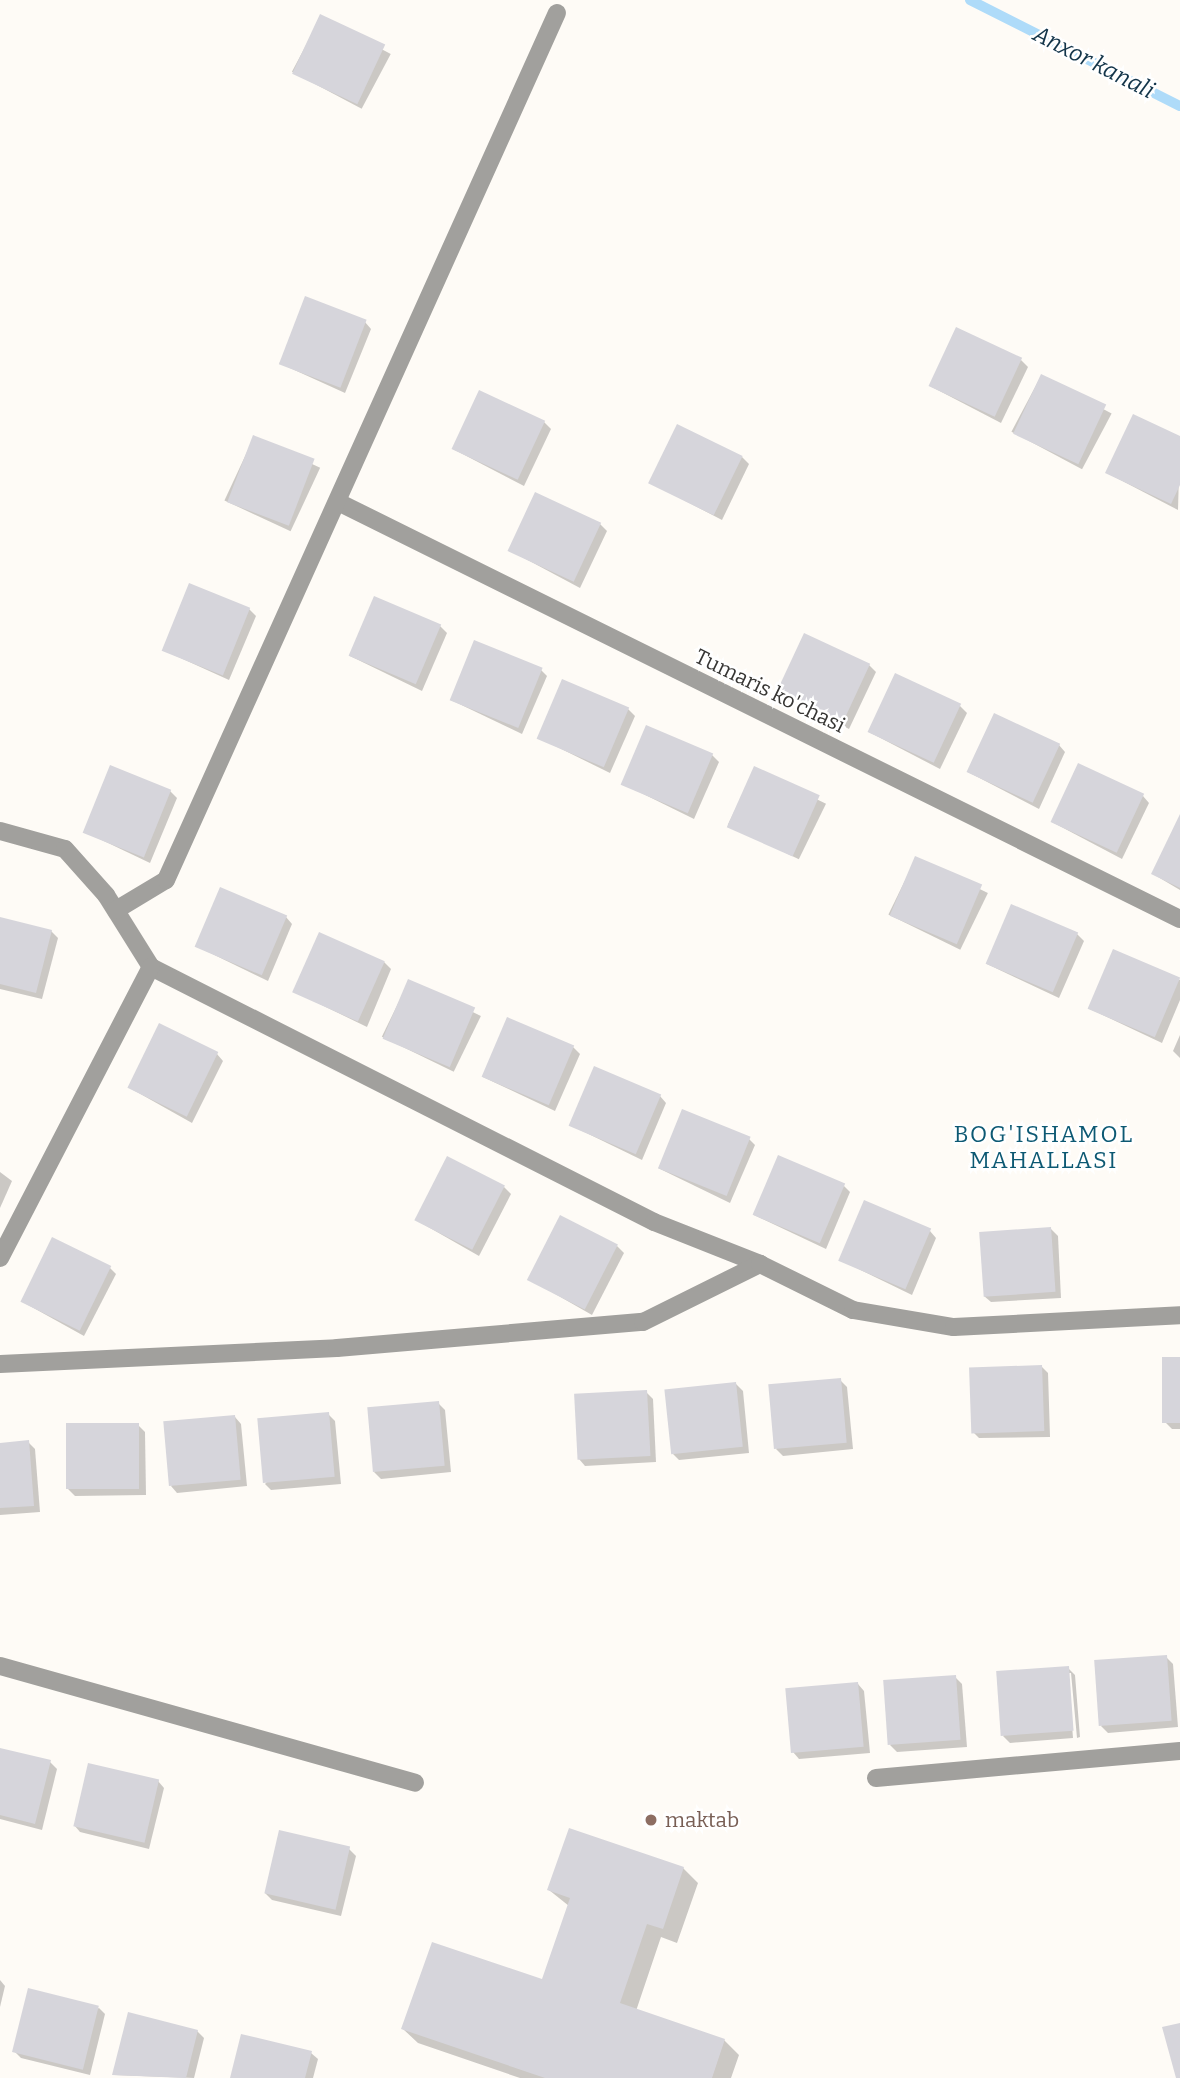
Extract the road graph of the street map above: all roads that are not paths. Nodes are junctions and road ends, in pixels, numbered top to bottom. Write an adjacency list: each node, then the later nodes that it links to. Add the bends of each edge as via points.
1 (557, 13): 2 (street)
2 (340, 503): 4 (street, via 166,880); 5 (street, Tumaris ko'chasi)
3 (0, 831): 4 (street, via 65,849)
4 (116, 910): 6 (street)
5 (1180, 919)
6 (152, 967): 7 (street); 8 (street, via 654,1222)
7 (0, 1258)
8 (760, 1264): 9 (street, via 853,1310 954,1327); 10 (street, via 643,1322 337,1348)
9 (1180, 1315)
10 (0, 1364)
11 (0, 1666): 14 (street)
12 (1180, 1751): 13 (street)
13 (876, 1778)
14 (415, 1783)

